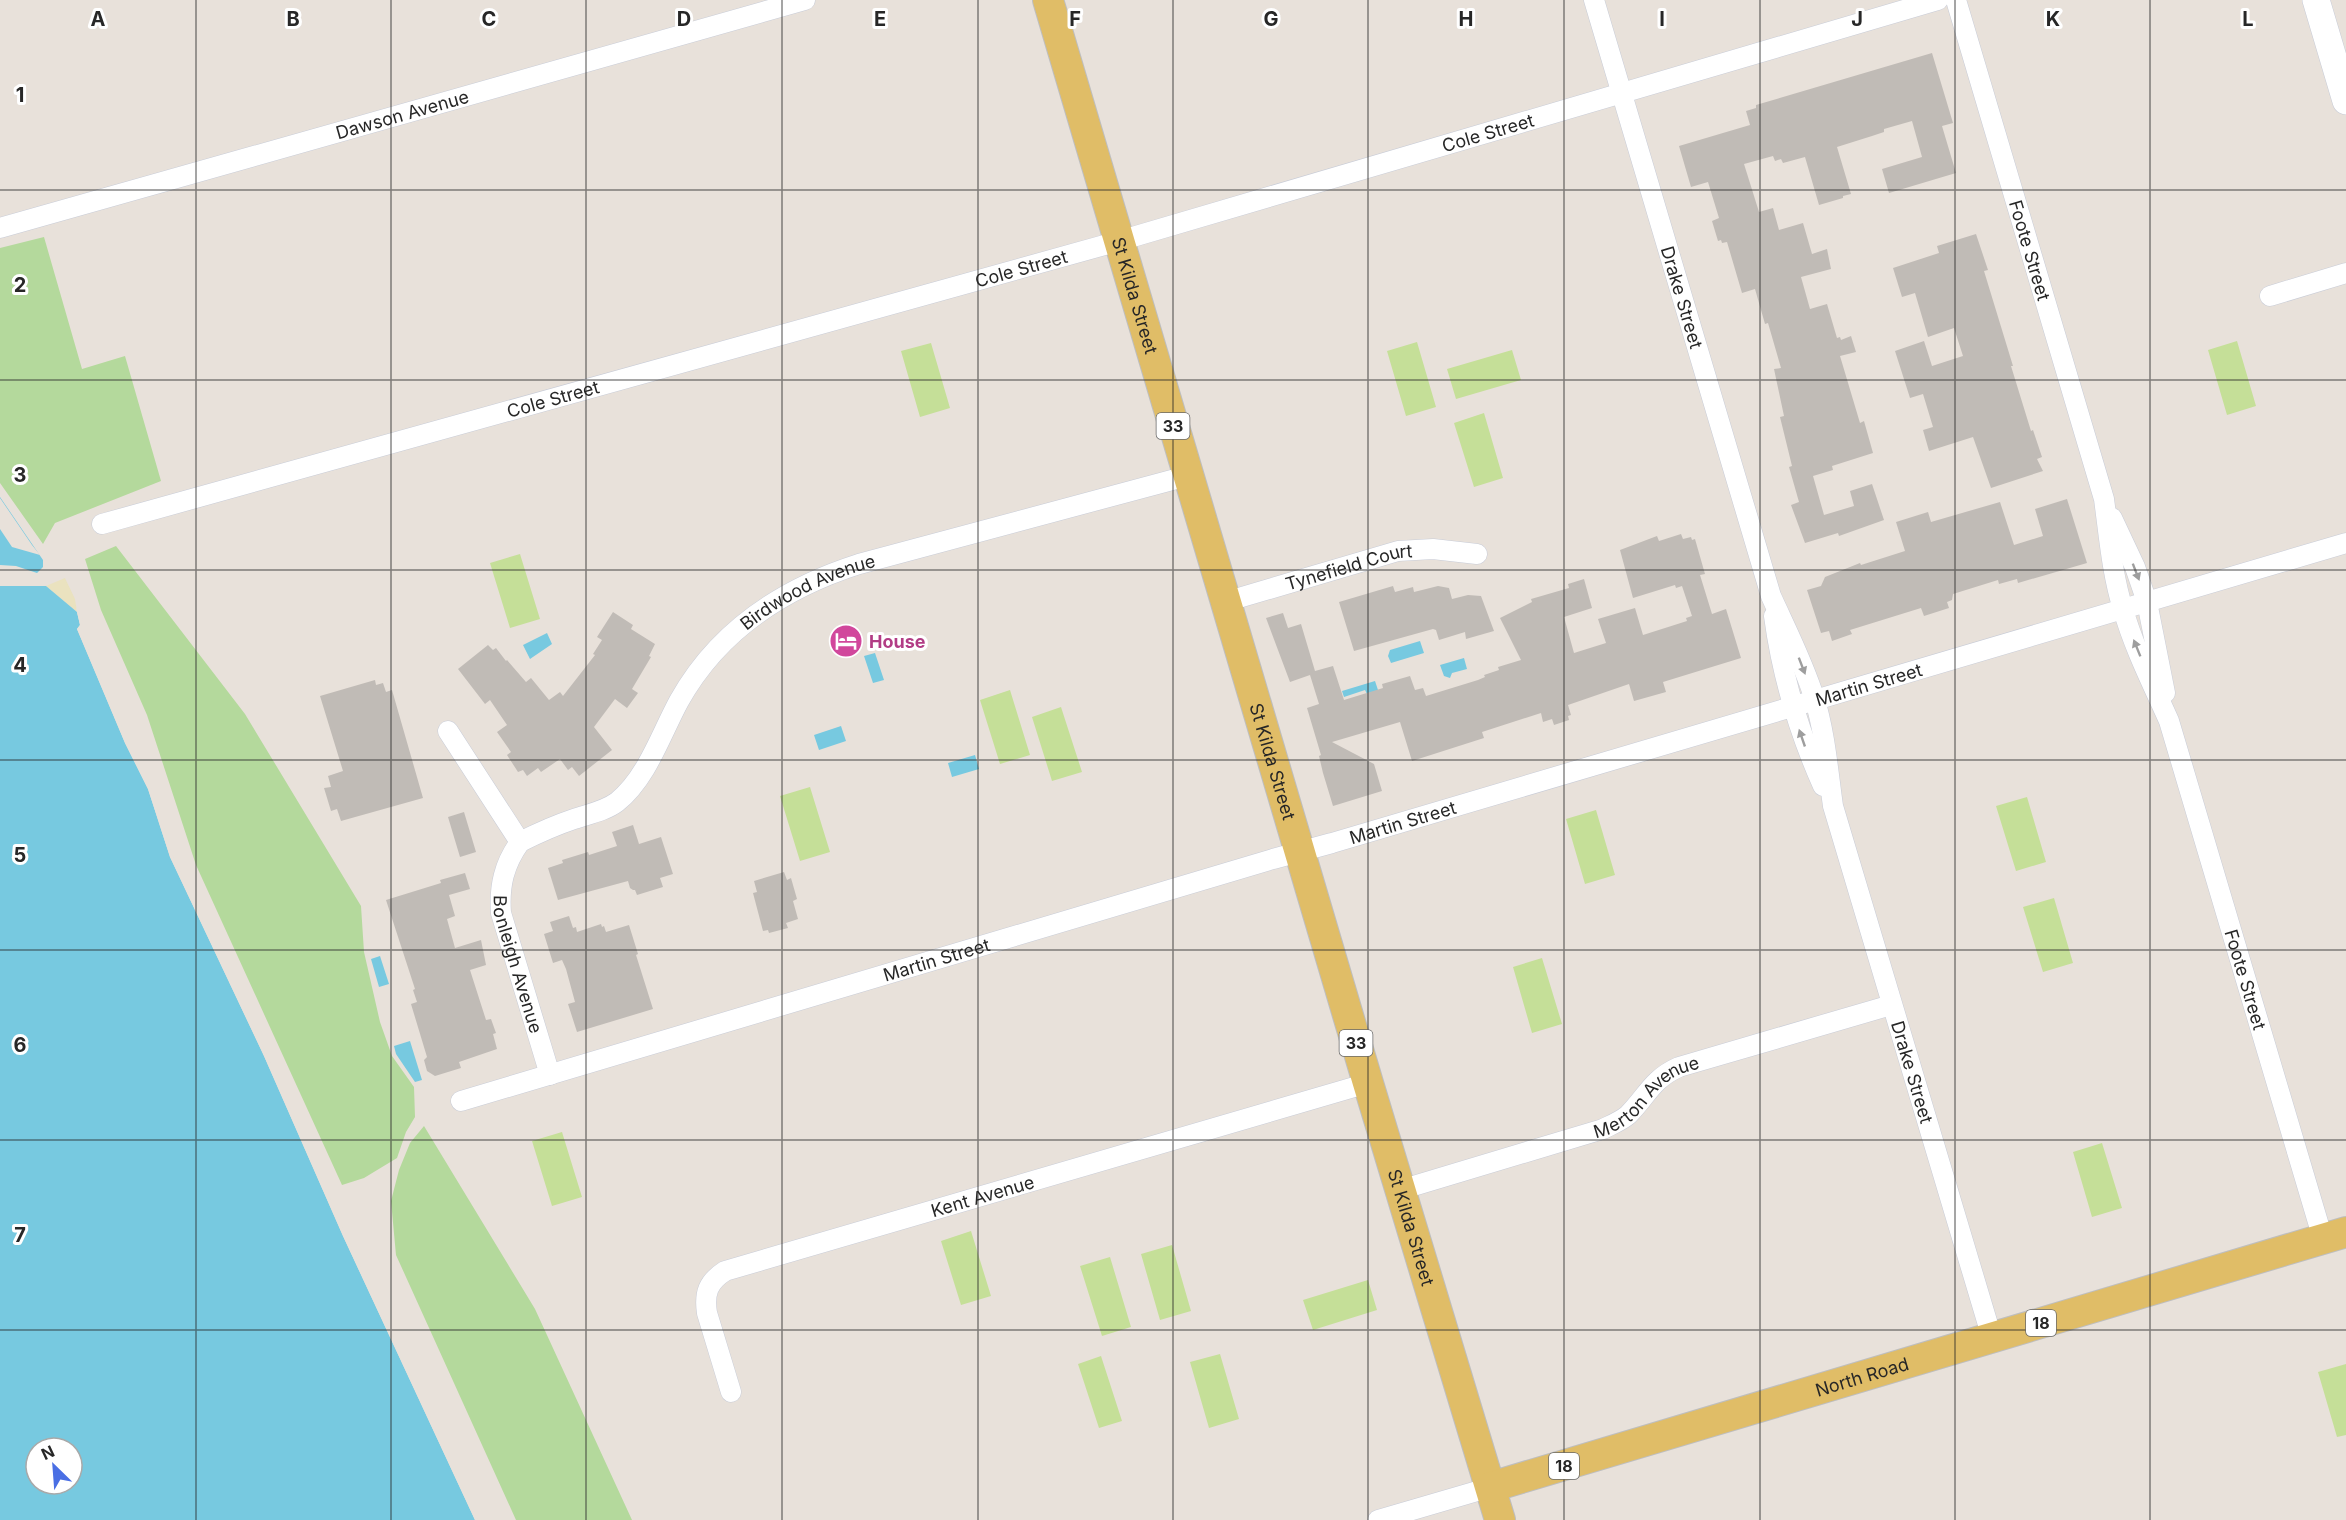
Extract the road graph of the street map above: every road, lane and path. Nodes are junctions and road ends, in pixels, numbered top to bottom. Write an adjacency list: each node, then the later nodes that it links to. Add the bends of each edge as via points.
1 (805, 0): 9 (street, Dawson Avenue)
2 (1048, 0): 10 (main road, St Kilda Street / 33)
3 (1594, 0): 7 (street, Drake Street)
4 (1938, 0): 7 (street, Cole Street)
5 (1956, 0): 14 (street, Foote Street)
6 (2316, 0): 8 (main road)
7 (1622, 93): 10 (street, Cole Street); 18 (street, Drake Street)
8 (2346, 102)
9 (0, 228)
10 (1119, 241): 13 (main road, St Kilda Street / 33); 15 (street, Cole Street)
11 (2346, 273): 12 (street)
12 (2270, 296)
13 (1187, 476): 20 (main road, St Kilda Street / 33); 27 (street, Birdwood Avenue, via 859,564 824,575 782,597 743,622 711,654 680,700 633,785 616,802)
14 (2104, 499): 19 (street, Foote Street, one-way to 19); 21 (street, Foote Street)
15 (102, 524)
16 (2346, 543): 19 (street, Martin Street)
17 (1476, 554): 20 (street, Tynefield Court, via 1433,549 1398,551)
18 (1771, 596): 22 (street, Drake Street, one-way to 22); 23 (street, Drake Street, via 1780,661)
19 (2147, 602): 21 (street, Martin Street); 24 (street, Foote Street)
20 (1225, 603): 28 (main road, St Kilda Street / 33)
21 (2122, 609): 22 (street, Martin Street); 24 (street, Foote Street, one-way to 21)
22 (1815, 699): 23 (street, Martin Street); 26 (street, Drake Street)
23 (1792, 706): 26 (street, Drake Street, one-way to 23); 28 (street, Martin Street)
24 (2169, 721): 34 (street, Foote Street)
25 (448, 731): 27 (street)
26 (1833, 806): 29 (street, Drake Street)
27 (520, 842): 30 (street, Bonleigh Avenue, via 504,872 501,913)
28 (1299, 851): 30 (street, Martin Street); 31 (main road, St Kilda Street / 33)
29 (1891, 1005): 33 (street, Merton Avenue, via 1679,1067 1653,1083 1626,1116 1603,1129); 35 (street, Drake Street)
30 (550, 1076): 32 (street, Martin Street)
31 (1368, 1083): 33 (main road, St Kilda Street / 33); 36 (street, Kent Avenue, via 725,1271 712,1281 705,1300)
32 (461, 1101)
33 (1400, 1190): 37 (main road, St Kilda Street / 33)
34 (2335, 1235): 35 (main road, North Road / 18)
35 (1992, 1338): 37 (main road, North Road / 18)
36 (731, 1392)
37 (1491, 1487): 38 (street, North Road); 39 (main road, St Kilda Street / 33)
38 (1378, 1520)
39 (1500, 1520)

